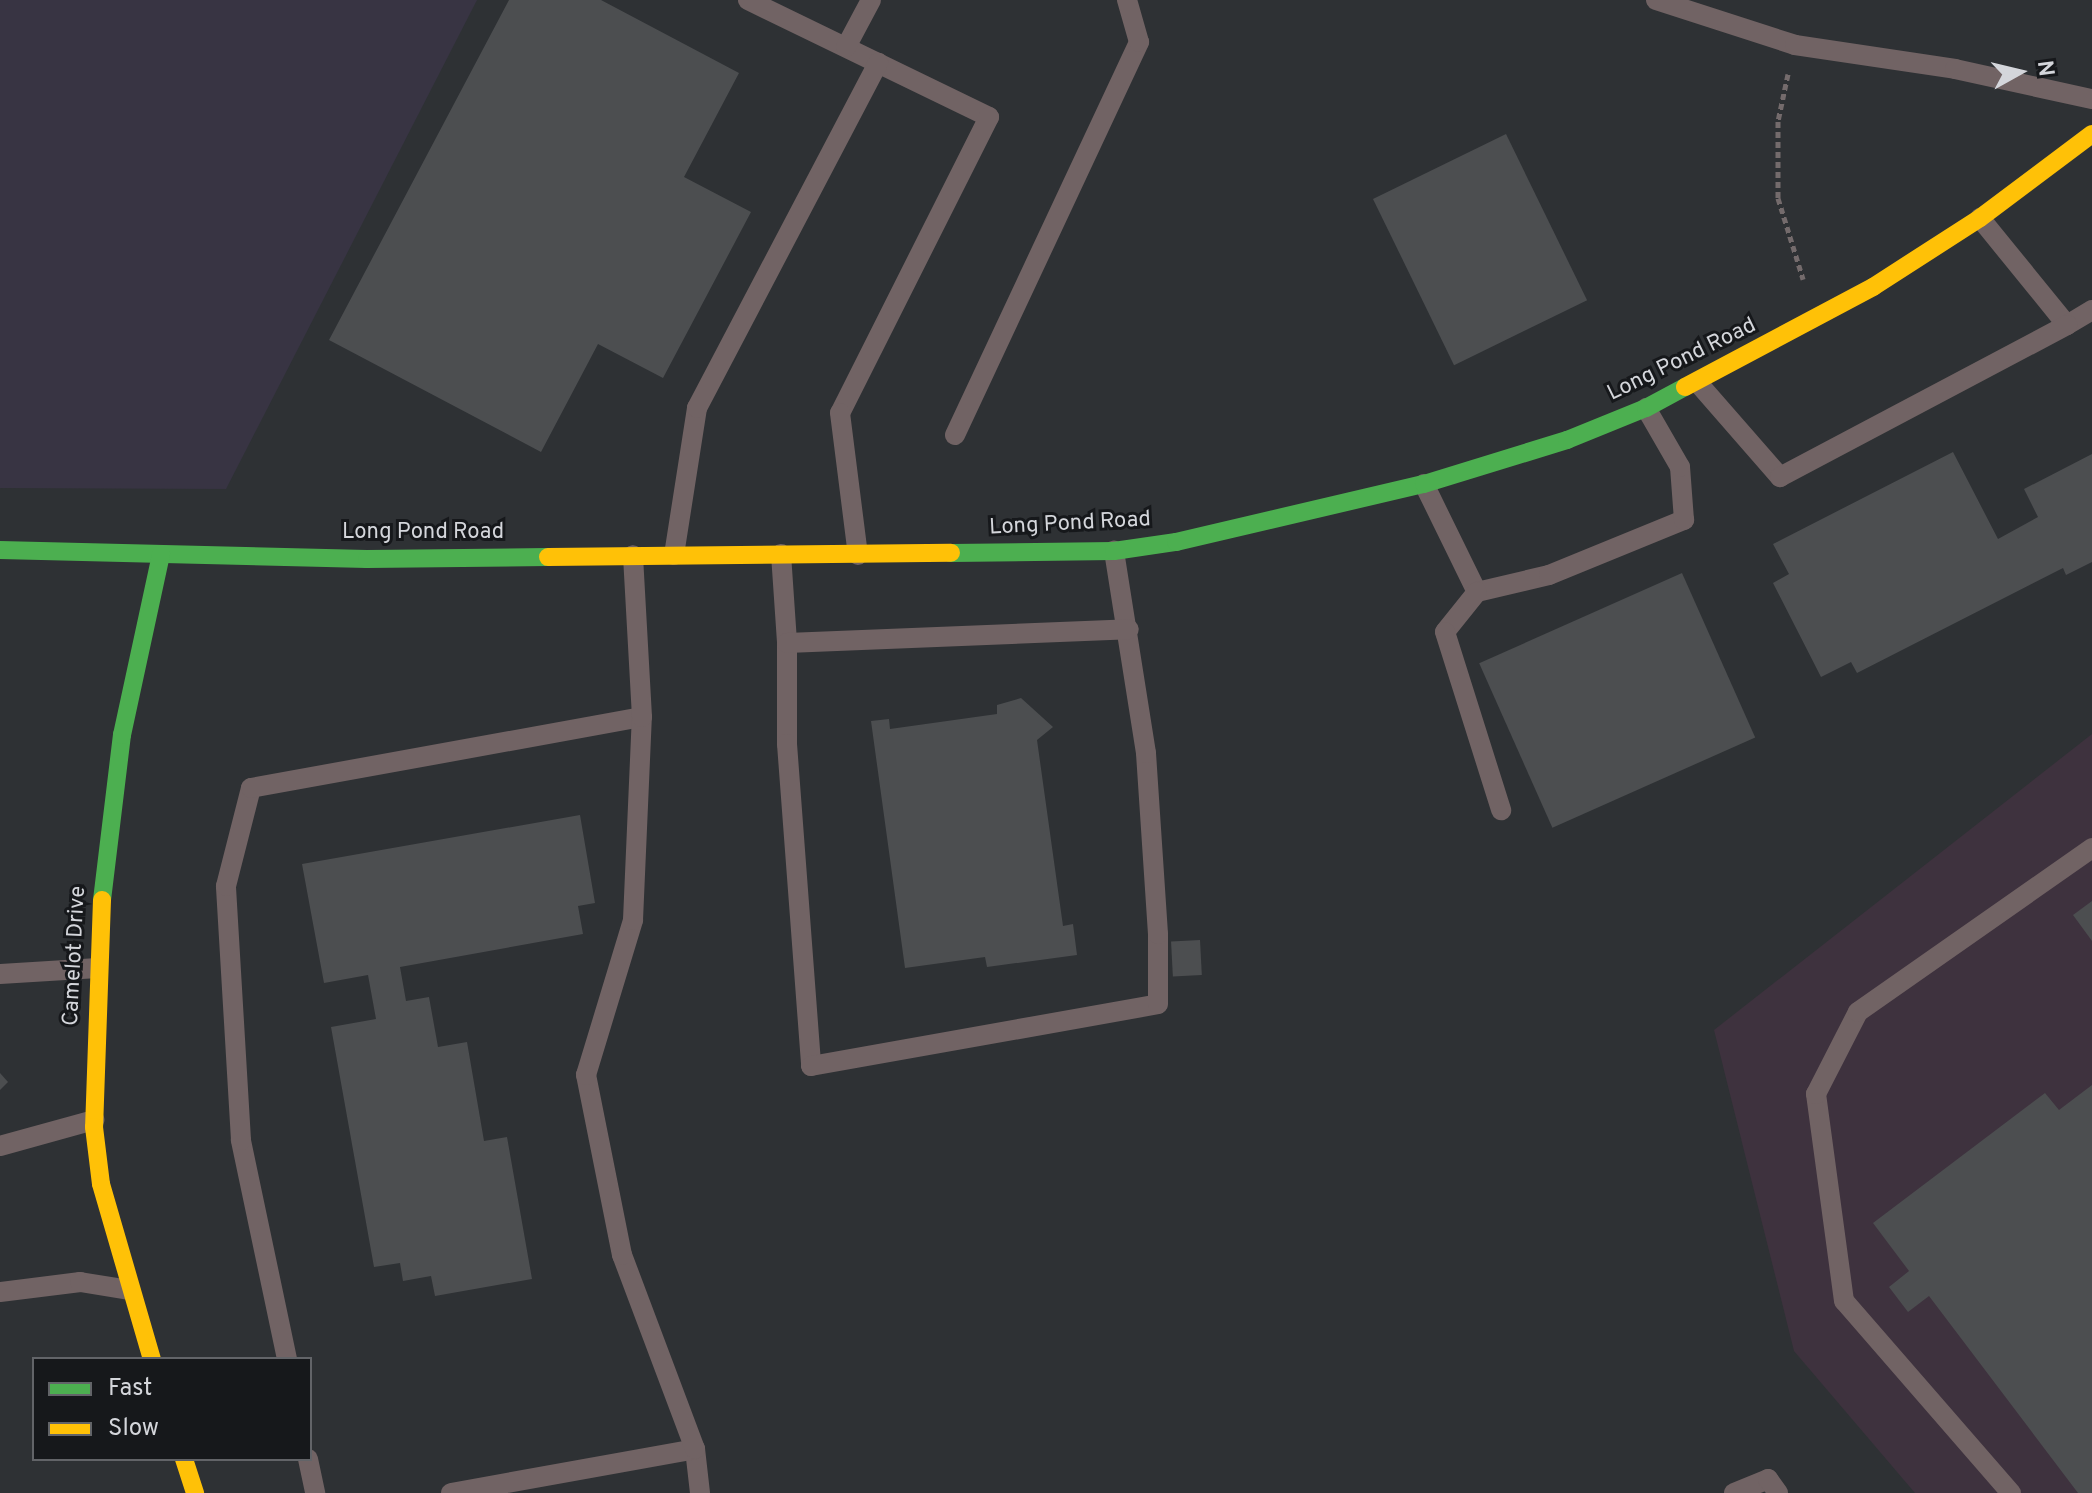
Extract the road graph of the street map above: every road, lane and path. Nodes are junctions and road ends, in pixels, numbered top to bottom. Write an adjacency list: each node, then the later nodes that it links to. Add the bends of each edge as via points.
1 (748, 0): 6 (lane)
2 (871, 0): 6 (lane)
3 (1127, 0): 16 (lane, via 1139,42)
4 (1656, 0): 5 (lane)
5 (1795, 45): 8 (lane, via 1955,69); 12 (path, via 1778,121 1778,198 1799,270)
6 (846, 47): 7 (lane)
7 (878, 63): 23 (lane, via 697,408); 24 (lane, via 989,117 840,413)
8 (2092, 99)
9 (2092, 134): 10 (street, Long Pond Road)
10 (1980, 218): 12 (street, Long Pond Road); 13 (lane)
11 (2092, 310): 13 (lane)
12 (1820, 316): 14 (street, Long Pond Road)
13 (2067, 325): 14 (lane, via 1780,477)
14 (1698, 383): 15 (street, Long Pond Road)
15 (1646, 408): 17 (street, Long Pond Road, via 1567,440); 25 (lane, via 1680,467 1684,520 1549,575)
16 (955, 435)
17 (1424, 484): 19 (street, Long Pond Road, via 1176,542); 25 (lane)
18 (0, 550): 20 (street, Long Pond Road)
19 (1114, 551): 24 (street, Long Pond Road); 26 (lane)
20 (161, 554): 22 (street, Long Pond Road, via 367,559); 31 (street, Camelot Drive, via 122,735)
21 (781, 554): 23 (street, Long Pond Road); 24 (street, Long Pond Road); 27 (lane)
22 (633, 555): 23 (street, Long Pond Road); 28 (lane)
23 (674, 555)
24 (858, 555)
25 (1477, 592): 29 (lane, via 1445,632)
26 (1129, 629): 27 (lane); 27 (lane, via 1146,753 1158,1004 811,1066 787,744)
27 (787, 643)
28 (642, 717): 38 (lane, via 251,788 226,886 241,1140); 39 (lane, via 633,920 586,1075 622,1255)
29 (1501, 810)
30 (2092, 848): 48 (lane, via 1858,1012 1816,1094 1844,1301)
31 (98, 968): 32 (lane); 33 (street, Camelot Drive)
32 (0, 974)
33 (94, 1120): 34 (lane); 35 (street, Camelot Drive, via 101,1184)
34 (0, 1146)
35 (130, 1290): 36 (lane, via 80,1282); 37 (street, Camelot Drive)
36 (0, 1292)
37 (151, 1357)
38 (287, 1357)
39 (695, 1449): 42 (lane); 45 (lane)
40 (185, 1461): 43 (street)
41 (308, 1461): 44 (lane)
42 (461, 1492)
43 (195, 1493)
44 (315, 1493)
45 (700, 1493)
46 (1734, 1493): 47 (lane, via 1768,1479)
47 (1778, 1493)
48 (2011, 1493)

